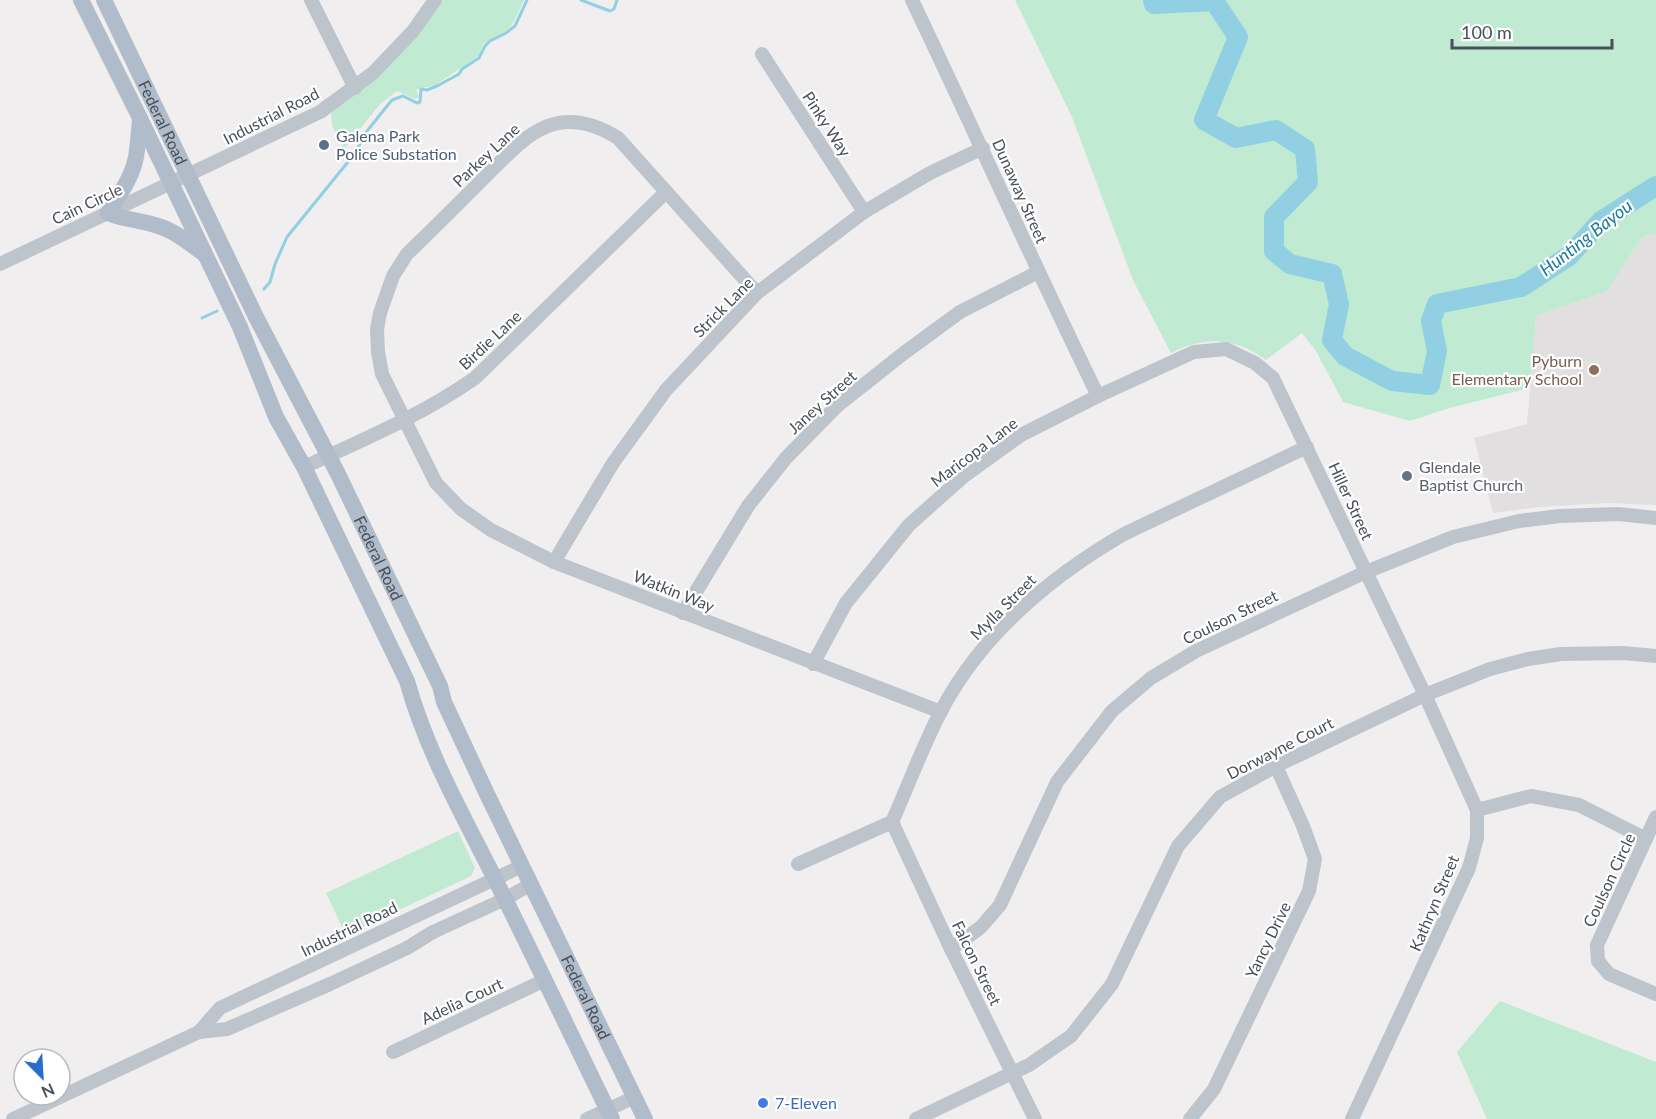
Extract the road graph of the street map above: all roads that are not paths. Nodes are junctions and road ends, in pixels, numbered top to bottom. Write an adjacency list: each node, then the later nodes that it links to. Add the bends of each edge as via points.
1 (81, 0): 7 (main road, Federal Road)
2 (104, 0): 6 (main road, Federal Road)
3 (311, 0): 9 (street)
4 (435, 0): 9 (street, Industrial Road, via 412,31)
5 (912, 0): 11 (street, Dunaway Street)
6 (117, 27): 7 (main road); 12 (main road, Federal Road)
7 (99, 36): 10 (main road, Federal Road)
8 (762, 54): 15 (street, Pinky Way)
9 (355, 88): 12 (street, Industrial Road, via 320,112)
10 (140, 118): 13 (main road, Federal Road); 16 (main road, via 136,159 128,181)
11 (983, 148): 15 (street, Strick Lane, via 930,173); 19 (street, Dunaway Street)
12 (189, 174): 13 (street, Cain Circle); 25 (main road, Federal Road, via 256,317)
13 (171, 183): 16 (street, Cain Circle); 17 (main road, Federal Road)
14 (666, 192): 20 (street, Parkey Lane); 23 (street, Birdie Lane, via 475,378); 23 (street, Parkey Lane, via 618,138 604,129 568,121 546,126 521,141 407,254 393,276 377,329 378,351 382,374)
15 (864, 212): 20 (street, Strick Lane)
16 (108, 213): 17 (main road, via 175,233); 18 (street, Cain Circle)
17 (205, 255): 27 (main road, Federal Road, via 240,327 276,417)
18 (0, 264)
19 (1038, 272): 22 (street, Dunaway Street); 31 (street, Janey Street, via 960,312 837,406 786,458 748,506)
20 (757, 293): 29 (street, Strick Lane, via 666,390 613,463)
21 (1219, 350): 22 (street, Maricopa Lane, via 1194,352); 24 (street, Hiller Street, via 1226,349 1255,363 1273,378)
22 (1098, 396): 34 (street, Maricopa Lane, via 1021,435 964,476 909,525 846,603)
23 (404, 421): 25 (street, Birdie Lane); 26 (street, Parkey Lane)
24 (1307, 447): 30 (street, Hiller Street); 37 (street, Mylla Street, via 1124,534 1056,579 989,643)
25 (328, 456): 27 (street, Birdie Lane); 32 (main road, Federal Road)
26 (424, 460): 29 (street, Watkin Way, via 436,483 461,510)
27 (304, 467): 35 (main road, Federal Road)
28 (1656, 518): 30 (street, Coulson Street, via 1588,514 1520,521 1453,537)
29 (554, 562): 31 (street, Watkin Way)
30 (1366, 572): 36 (street, Hiller Street); 48 (street, Coulson Street, via 1196,651 1151,678 1112,711 1057,782 1000,905 981,927)
31 (683, 613): 34 (street, Watkin Way)
32 (425, 655): 35 (main road); 44 (main road, Federal Road)
33 (1656, 656): 36 (street, Dorwayne Court, via 1591,652 1528,658)
34 (813, 664): 37 (street, Watkin Way)
35 (400, 667): 45 (main road, Federal Road, via 417,718)
36 (1425, 695): 38 (street, Dorwayne Court); 39 (street, Kathryn Street)
37 (941, 712): 41 (street, Mylla Street)
38 (1276, 766): 55 (street, Dorwayne Court, via 1220,797 1178,846 1112,984 1071,1036); 63 (street, Yancy Drive, via 1315,860 1309,891 1214,1089)
39 (1477, 810): 42 (street, via 1531,796 1579,805); 64 (street, Kathryn Street, via 1477,838 1469,868)
40 (1656, 817): 42 (street, Coulson Circle)
41 (892, 822): 43 (street); 48 (street, Falcon Street)
42 (1646, 839): 52 (street, Coulson Circle, via 1597,945 1598,962 1609,974)
43 (798, 864)
44 (522, 866): 45 (street, Industrial Road); 46 (main road, Federal Road)
45 (494, 878): 47 (main road, Federal Road); 49 (street, Industrial Road)
46 (531, 884): 47 (street, Industrial Road); 56 (main road, Federal Road)
47 (505, 899): 50 (main road, Federal Road); 51 (street, Industrial Road)
48 (951, 949): 55 (street, Falcon Street)
49 (320, 961): 51 (street); 53 (street, Industrial Road, via 220,1008)
50 (545, 980): 54 (street, Adelia Court); 57 (main road, Federal Road)
51 (330, 984): 53 (street, Industrial Road, via 227,1029)
52 (1656, 994)
53 (199, 1032): 58 (street, Industrial Road)
54 (393, 1052)
55 (1013, 1072): 61 (street, Dorwayne Court); 62 (street, Falcon Street)
56 (635, 1097): 57 (street); 60 (main road, Federal Road)
57 (610, 1114): 59 (street)
58 (13, 1119)
59 (588, 1119)
60 (645, 1119)
61 (916, 1119)
62 (1035, 1119)
63 (1190, 1119)
64 (1352, 1119)

